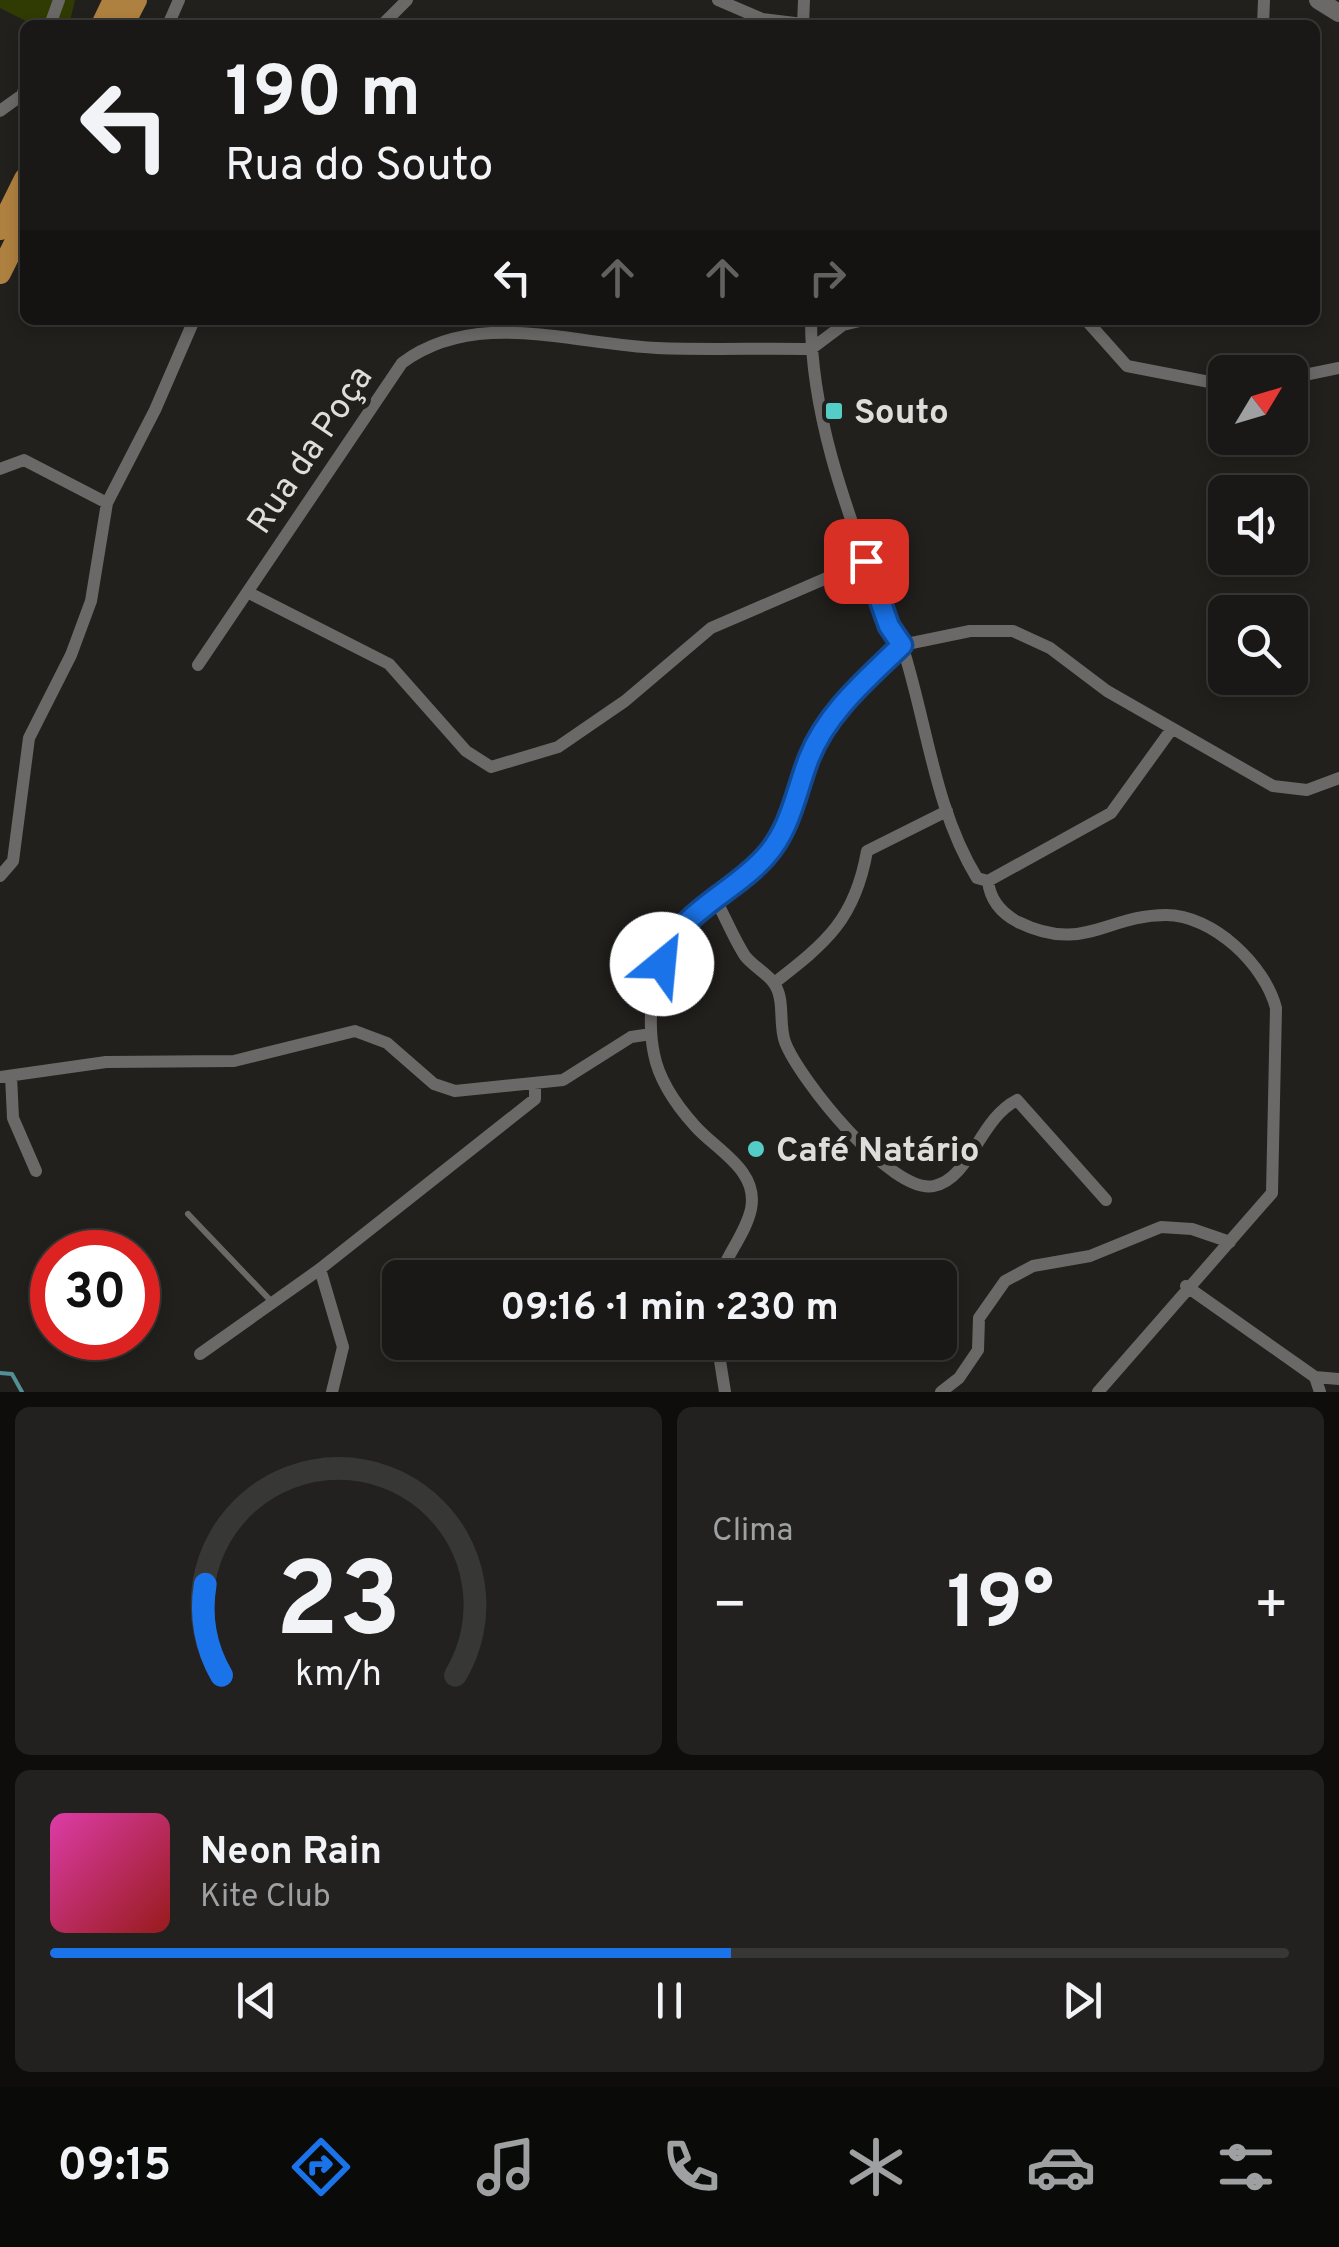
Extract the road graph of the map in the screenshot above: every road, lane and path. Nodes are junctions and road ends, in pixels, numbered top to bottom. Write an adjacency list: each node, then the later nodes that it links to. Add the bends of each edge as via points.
1 (407, 0): 5 (street)
2 (718, 0): 6 (street)
3 (1318, 0): 4 (main road)
4 (1339, 13)
5 (387, 20)
6 (770, 20)
7 (20, 190): 8 (highway)
8 (0, 230)
9 (20, 233): 10 (highway)
10 (0, 273)
11 (192, 325): 20 (street)
12 (812, 325): 15 (street)
13 (837, 325): 15 (street)
14 (1090, 325): 18 (street, via 1126,366)
15 (811, 349): 21 (street, via 825,432); 22 (street, Rua da Poça, via 655,348 490,331 424,347 402,363)
16 (1339, 368): 17 (street)
17 (1308, 374)
18 (1208, 382)
19 (0, 469): 20 (street, via 24,460)
20 (107, 503): 28 (street, via 92,601 29,738 14,861)
21 (866, 561): 22 (street, via 711,628 558,747 491,767 466,751 389,664); 23 (street)
22 (249, 593): 24 (street, Rua da Poça)
23 (902, 645): 25 (street, via 970,630 1013,631 1050,648); 27 (street); 30 (street, via 844,703 810,754 792,814 768,855)
24 (198, 665)
25 (1171, 730): 26 (street, via 1273,786 1307,790); 29 (street, via 1110,813)
26 (1339, 778)
27 (947, 811): 29 (street, via 968,864); 31 (street, via 867,850 846,916 825,944)
28 (0, 876)
29 (988, 881): 38 (street, via 990,896 1010,918 1044,935 1087,935 1166,915 1198,922 1228,940 1270,986 1276,1008 1276,1171 1272,1193)
30 (717, 902): 31 (street, via 747,958); 32 (street, via 684,921 668,944 655,985)
31 (774, 984): 36 (street, via 785,1042 816,1092 854,1136 915,1186 949,1180 984,1128 1017,1100)
32 (651, 1034): 34 (street, via 632,1037 562,1080); 39 (street, via 668,1090 746,1175 751,1211)
33 (5, 1076): 34 (street, via 106,1062 234,1060 354,1031 387,1043 434,1084 455,1091); 35 (street, via 13,1118)
34 (536, 1085): 40 (street, via 534,1099)
35 (36, 1170)
36 (1106, 1200)
37 (188, 1214): 42 (lane)
38 (1230, 1242): 41 (street); 49 (street, via 1192,1229 1161,1228 1090,1256 1032,1266 1004,1282 979,1318 978,1350)
39 (728, 1260)
40 (320, 1269): 42 (street); 47 (street, via 342,1347)
41 (1186, 1286): 45 (street); 50 (street)
42 (271, 1302): 43 (street)
43 (200, 1354)
44 (720, 1360): 48 (street)
45 (1315, 1377): 46 (street); 51 (street)
46 (1339, 1379)
47 (332, 1392)
48 (725, 1392)
49 (941, 1392)
50 (1098, 1392)
51 (1320, 1392)

